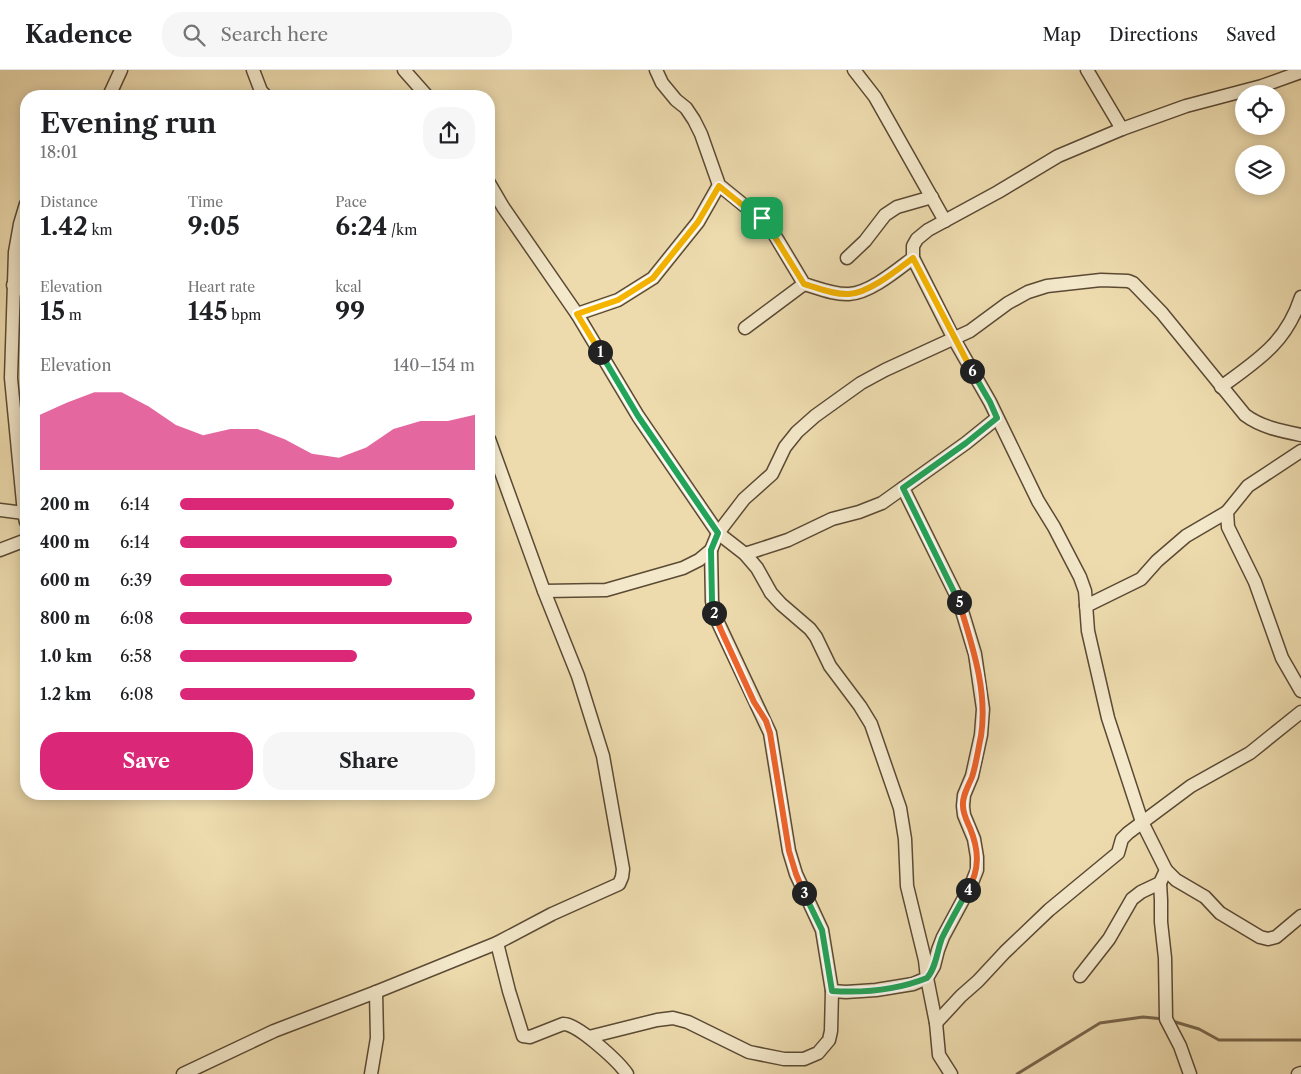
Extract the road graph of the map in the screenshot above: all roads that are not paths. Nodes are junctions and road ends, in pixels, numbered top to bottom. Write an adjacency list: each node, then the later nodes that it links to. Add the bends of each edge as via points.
1 (121, 70): 8 (street)
2 (254, 70): 9 (street)
3 (404, 70): 10 (street)
4 (656, 70): 12 (street, via 662,83 694,120)
5 (854, 70): 14 (street, via 875,97)
6 (1087, 70): 11 (street)
7 (1301, 72): 11 (street)
8 (112, 90)
9 (261, 90)
10 (422, 90)
11 (1122, 129): 15 (street, via 1058,156)
12 (719, 186): 19 (street, via 762,218); 23 (street, via 698,222 653,278 618,300)
13 (495, 193): 23 (street)
14 (932, 197): 15 (street); 17 (street, via 897,207 885,215)
15 (945, 220): 18 (street, via 917,239)
16 (20, 224): 20 (street)
17 (847, 258)
18 (913, 258): 19 (street, via 865,290 850,294); 25 (street)
19 (804, 284): 24 (street)
20 (13, 285): 21 (street); 31 (street, via 11,378)
21 (20, 289)
22 (1301, 297): 26 (street, via 1286,331 1263,356)
23 (577, 314): 36 (street, via 638,416)
24 (745, 328)
25 (954, 339): 26 (street, via 1028,292 1047,286 1101,280 1128,281 1162,313); 27 (street); 36 (street, via 884,370 815,416 785,446 772,474 744,499)
26 (1221, 387): 28 (street, via 1253,421)
27 (997, 418): 32 (street); 42 (street, via 1080,577)
28 (1301, 435)
29 (1301, 451): 34 (street, via 1248,486)
30 (495, 456): 41 (street)
31 (20, 468)
32 (903, 488): 40 (street, via 882,503); 51 (street, via 959,601 975,654 983,709 974,768 962,806 974,839 977,870 943,936)
33 (0, 510): 35 (street)
34 (1227, 512): 42 (street, via 1179,541 1141,579); 43 (street, via 1228,527 1255,582 1282,658)
35 (20, 516)
36 (718, 533): 39 (street); 40 (street)
37 (20, 542): 38 (street)
38 (0, 550)
39 (711, 550): 41 (street, via 684,568 606,590); 52 (street, via 715,616 770,733 789,851 796,874 820,924)
40 (745, 554): 51 (street, via 771,593 816,637 830,666 871,724 900,808 907,886)
41 (544, 591): 49 (street, via 578,676 603,756 622,877 619,884)
42 (1086, 606): 45 (street, via 1088,632 1108,718)
43 (1301, 691)
44 (1301, 712): 45 (street, via 1250,753 1191,786)
45 (1142, 822): 46 (street); 54 (street, via 1122,839 1118,853 1004,952)
46 (1166, 870): 47 (street); 48 (street, via 1176,880 1205,896 1220,913 1268,939 1276,937)
47 (1160, 883): 50 (street, via 1132,899 1110,939); 60 (street, via 1166,1019)
48 (1301, 916)
49 (497, 943): 53 (street); 55 (street, via 524,1036 530,1037 568,1023)
50 (1080, 976)
51 (927, 978): 52 (street, via 876,990); 54 (street)
52 (832, 991): 55 (street, via 829,1040 818,1053 804,1059 784,1059 749,1052 673,1018)
53 (376, 992): 56 (street, via 274,1031); 57 (street, via 376,1038)
54 (936, 1023): 59 (street, via 939,1055)
55 (589, 1037): 58 (street)
56 (183, 1074)
57 (371, 1074)
58 (627, 1074)
59 (952, 1074)
60 (1190, 1074)

